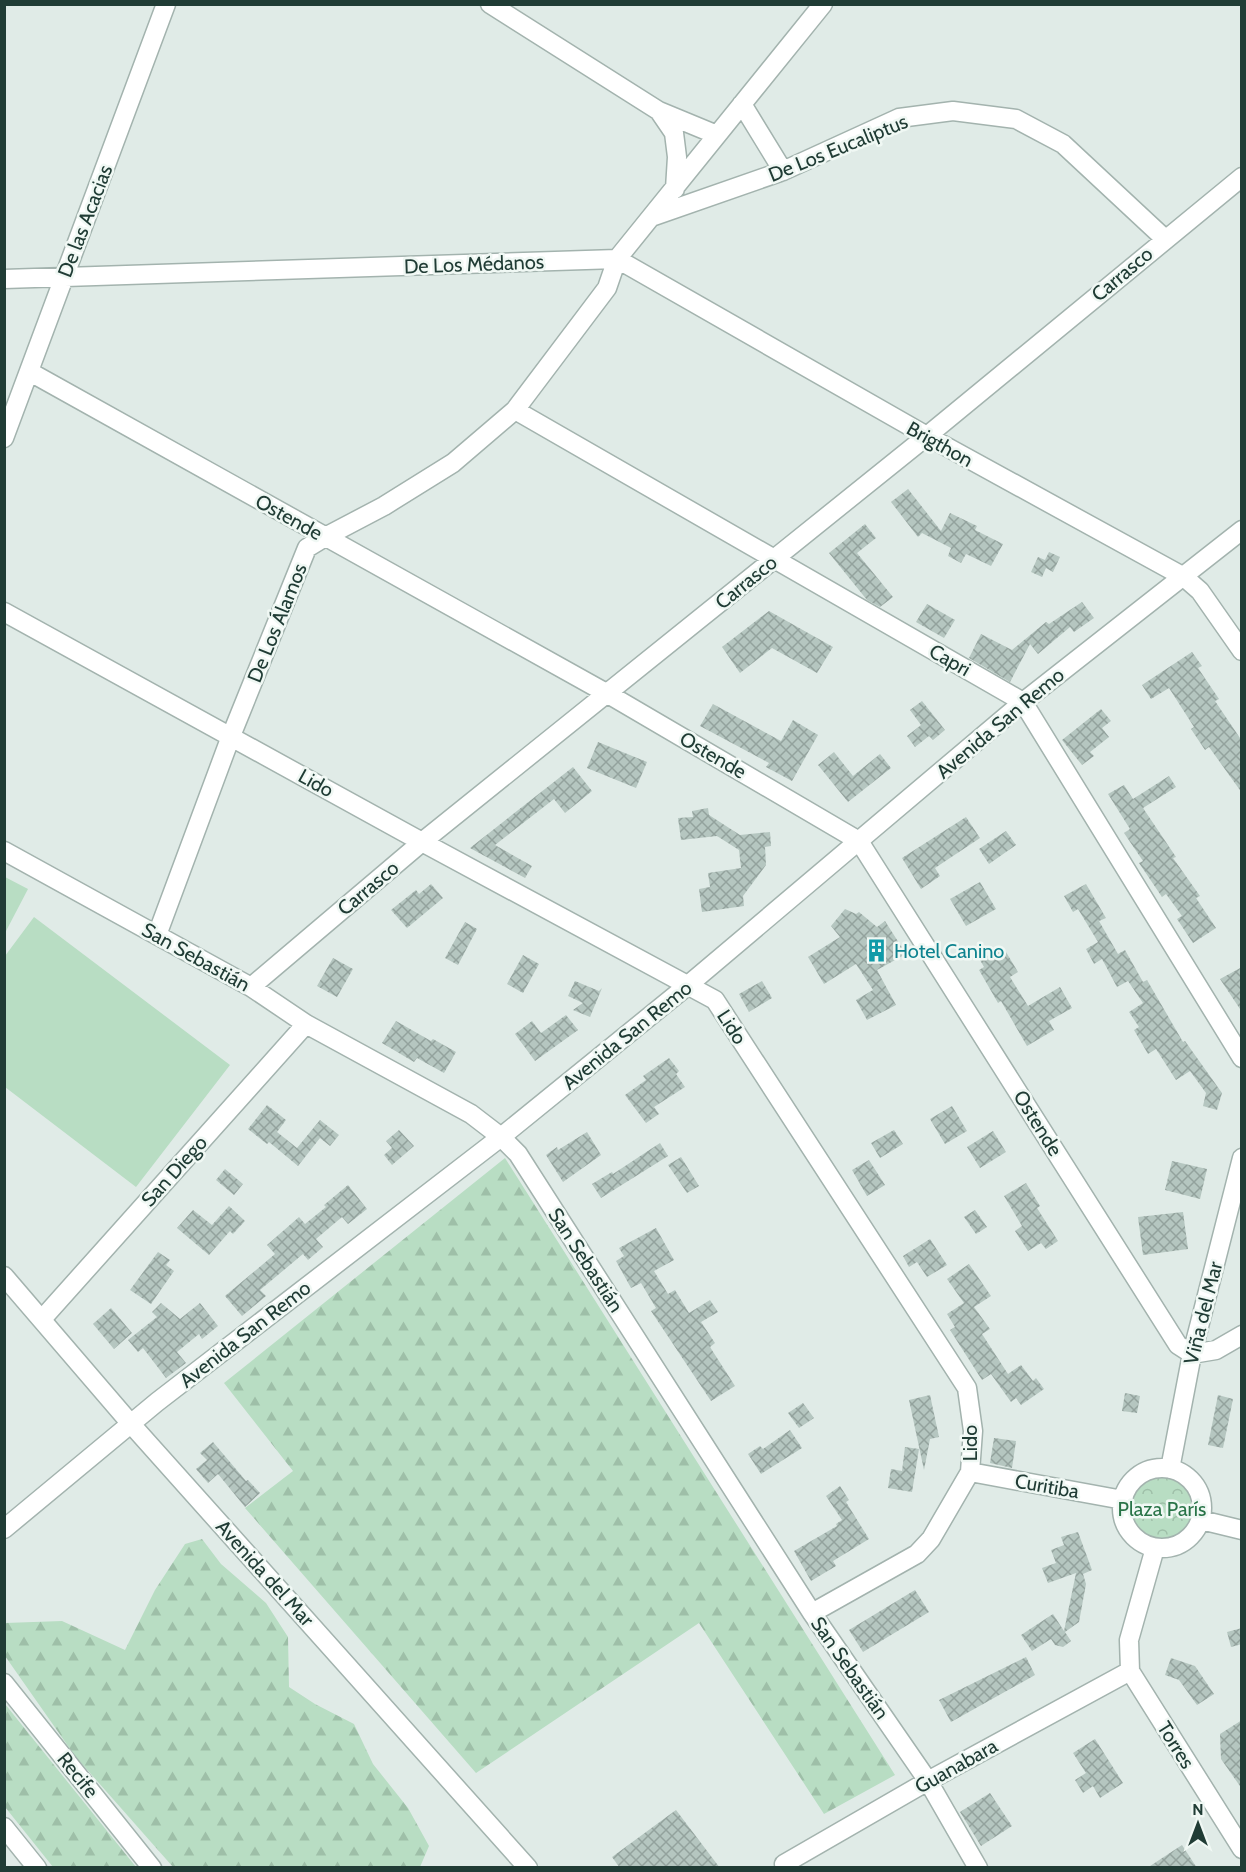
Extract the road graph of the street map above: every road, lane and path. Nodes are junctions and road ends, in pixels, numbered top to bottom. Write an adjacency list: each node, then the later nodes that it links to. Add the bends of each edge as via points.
1 (166, 4): 13 (street, De las Acacias)
2 (490, 4): 5 (street)
3 (823, 4): 4 (street)
4 (742, 104): 6 (street); 7 (street)
5 (659, 111): 6 (street); 9 (street, via 674,133)
6 (717, 135): 9 (street)
7 (783, 171): 10 (street, De Los Eucaliptus); 11 (street, De Los Eucaliptus, via 899,118 953,111 1016,119 1063,144)
8 (1242, 177): 11 (street, Carrasco)
9 (675, 189): 10 (street)
10 (652, 217): 12 (street)
11 (1165, 239): 17 (street, Carrasco)
12 (617, 259): 13 (street, De Los Médanos); 16 (street, De Los Álamos, via 607,288); 17 (street, Brigthon)
13 (64, 278): 14 (street, De Los Médanos); 15 (street, De las Acacias)
14 (4, 279)
15 (30, 372): 18 (street, De las Acacias); 20 (street, Ostende)
16 (515, 410): 20 (street, De Los Álamos, via 453,463); 21 (street, Capri)
17 (927, 436): 21 (street, Carrasco); 22 (street, Brigthon)
18 (4, 438)
19 (1242, 530): 22 (street, Avenida San Remo)
20 (325, 537): 25 (street, Ostende); 27 (street, De Los Álamos, via 308,548)
21 (774, 559): 25 (street, Carrasco); 26 (street, Capri)
22 (1184, 577): 24 (street, Brigthon, via 1200,591); 26 (street, Avenida San Remo)
23 (4, 612): 27 (street, Lido)
24 (1242, 651)
25 (608, 694): 28 (street, Ostende); 29 (street, Carrasco)
26 (1023, 702): 28 (street, Avenida San Remo); 35 (street, Capri)
27 (231, 736): 29 (street, Lido); 31 (street, De Los Álamos)
28 (859, 841): 32 (street, Avenida San Remo); 41 (street, Ostende, via 1178,1344)
29 (422, 842): 32 (street, Lido); 33 (street, Carrasco)
30 (4, 851): 31 (street, San Sebastián)
31 (157, 935): 33 (street, San Sebastián)
32 (687, 986): 36 (street, Avenida San Remo); 44 (street, Lido, via 715,1000 967,1388 973,1431)
33 (250, 987): 34 (street, San Sebastián)
34 (306, 1024): 36 (street, San Sebastián, via 471,1114); 39 (street, San Diego)
35 (1242, 1058)
36 (501, 1137): 42 (street, Avenida San Remo); 50 (street, San Sebastián, via 518,1155)
37 (1242, 1158): 41 (street, Viña del Mar)
38 (4, 1275): 39 (street, Avenida del Mar)
39 (43, 1318): 42 (street, Avenida del Mar)
40 (1242, 1335): 41 (street, via 1216,1350)
41 (1192, 1354): 43 (street, Viña del Mar)
42 (131, 1424): 47 (street, Avenida San Remo); 59 (street, Avenida del Mar)
43 (1170, 1469): 45 (street, via 1145,1472 1127,1489); 46 (street, via 1193,1482 1200,1494)
44 (970, 1472): 45 (street, Curitiba); 50 (street, Lido, via 932,1539 917,1554)
45 (1123, 1500): 49 (street, via 1124,1519 1133,1536)
46 (1201, 1520): 48 (street); 49 (street, via 1188,1539 1167,1548)
47 (4, 1529)
48 (1242, 1530)
49 (1155, 1548): 51 (street, via 1129,1640)
50 (812, 1613): 53 (street, San Sebastián)
51 (1130, 1671): 53 (street, Guanabara); 55 (street, Torres)
52 (4, 1683): 58 (street, Recife)
53 (928, 1781): 56 (street, Guanabara); 60 (street, San Sebastián)
54 (4, 1827): 57 (street)
55 (1242, 1850)
56 (785, 1866)
57 (37, 1868)
58 (152, 1868)
59 (528, 1868)
60 (978, 1868)

